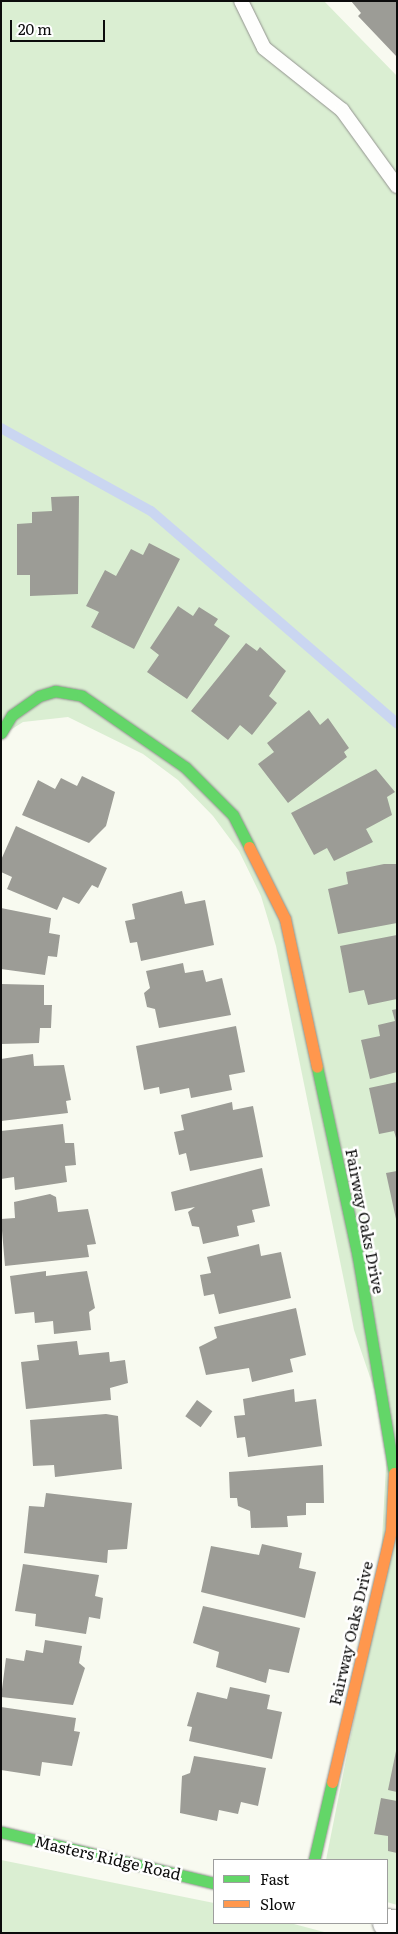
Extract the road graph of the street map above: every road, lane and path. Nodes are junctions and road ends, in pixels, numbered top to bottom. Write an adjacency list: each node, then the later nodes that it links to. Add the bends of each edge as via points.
1 (241, 1): 2 (lane, via 264,48 342,110)
2 (397, 186)
3 (1, 733): 5 (street, Fairway Oaks Drive, via 12,716 39,696 55,691 82,696 185,767 233,815 285,919 384,1393 394,1474 391,1530)
4 (1, 1832): 6 (street, Masters Ridge Road)
5 (314, 1859)
6 (213, 1883)

